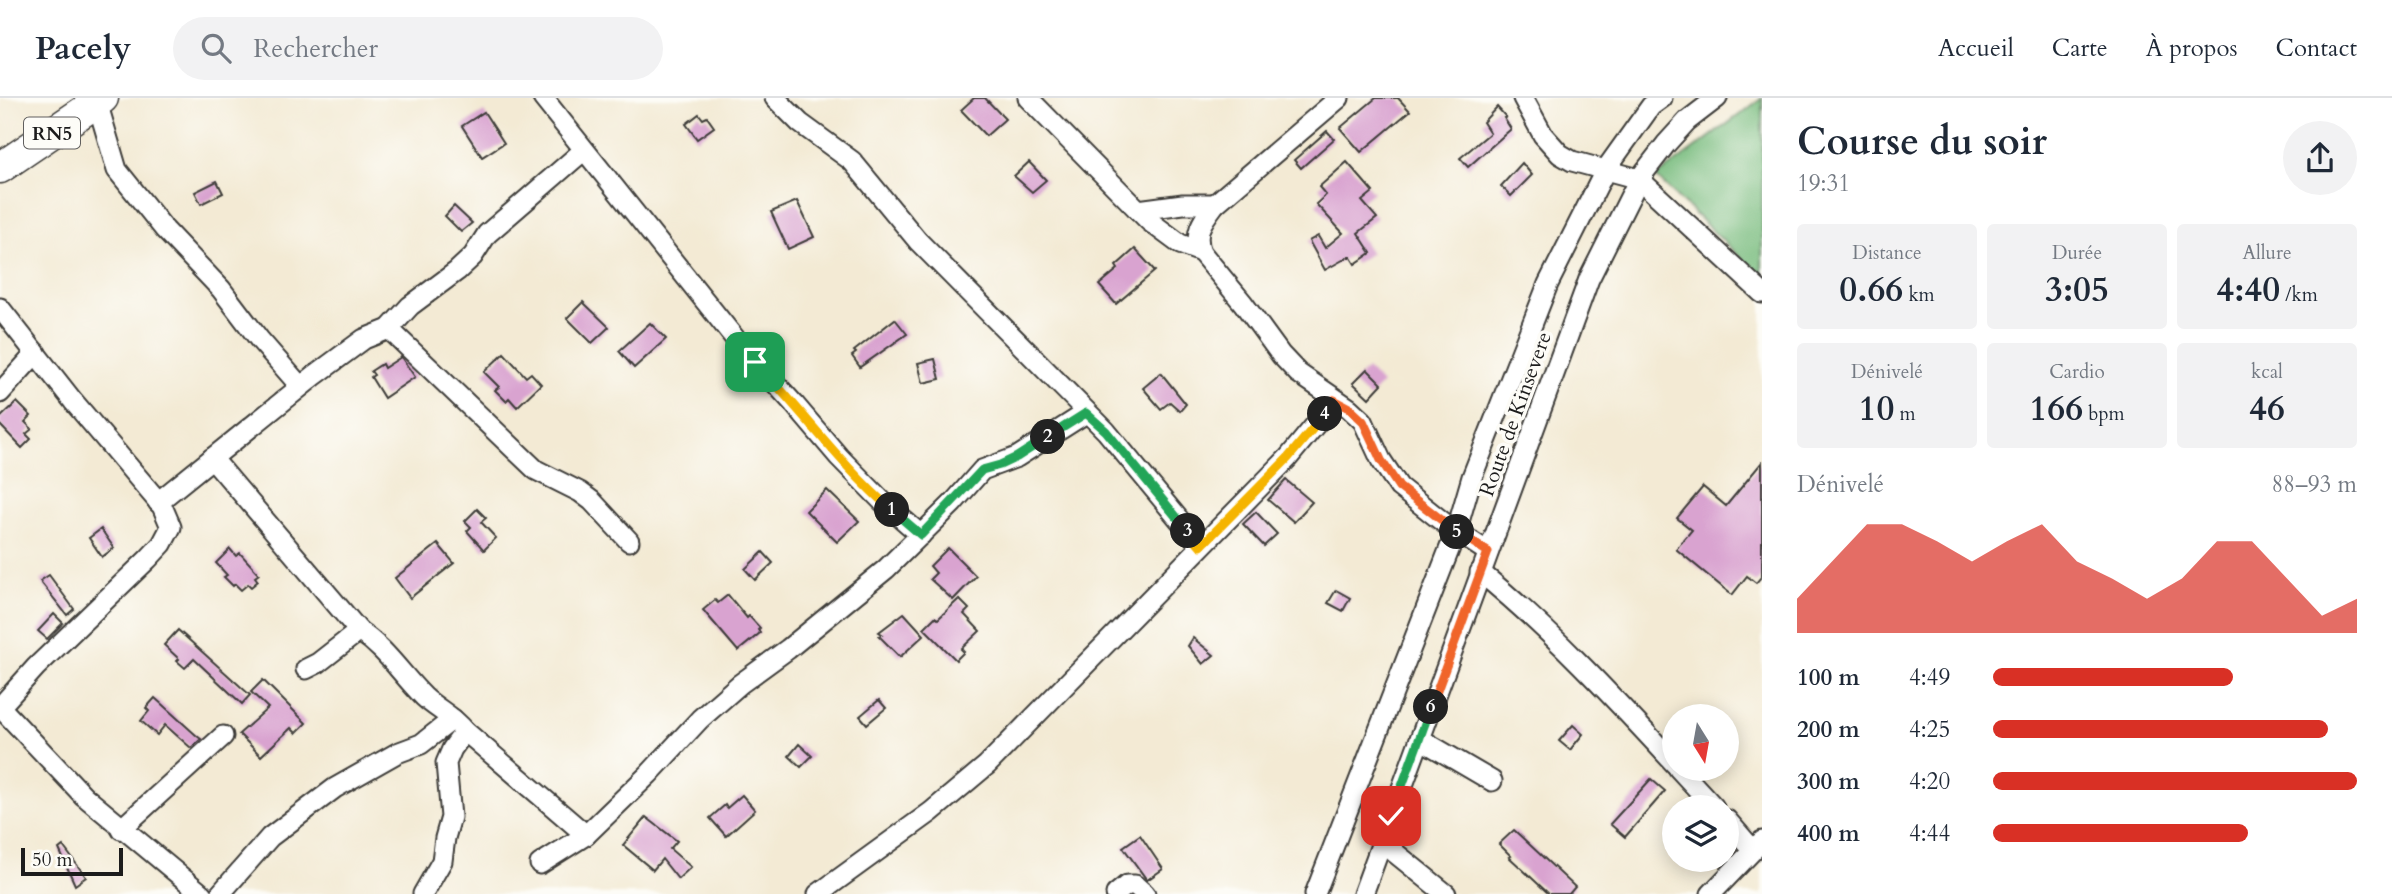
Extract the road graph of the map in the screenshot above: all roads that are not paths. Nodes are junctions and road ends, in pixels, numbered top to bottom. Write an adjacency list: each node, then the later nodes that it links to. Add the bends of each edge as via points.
1 (542, 98): 9 (street)
2 (775, 98): 23 (street, via 852,162 918,241)
3 (1028, 98): 14 (street)
4 (1339, 98): 13 (street)
5 (1524, 98): 11 (street, via 1543,135 1560,154)
6 (1662, 98): 11 (street, via 1651,106)
7 (1717, 98): 12 (street, Route de Kinsevere, via 1687,121)
8 (100, 100): 10 (highway, RN5); 20 (street, via 117,170)
9 (583, 151): 18 (street, via 487,234 473,256 410,306); 27 (street, via 737,341 839,457)
10 (0, 168)
11 (1606, 169): 12 (street); 26 (street, via 1548,284 1472,477)
12 (1639, 179): 16 (street); 30 (street, Route de Kinsevere, via 1589,279)
13 (1215, 204): 14 (street); 15 (street, via 1198,232)
14 (1138, 210): 15 (street, via 1164,234)
15 (1201, 253): 22 (street, via 1281,355)
16 (1762, 293)
17 (0, 308): 19 (street)
18 (389, 329): 20 (street, via 364,339); 28 (street, via 536,470 592,501)
19 (36, 353): 21 (street); 25 (street)
20 (300, 386): 24 (street)
21 (0, 393)
22 (1334, 400): 26 (street, via 1363,421 1399,487); 29 (street, via 1288,458)
23 (1086, 413): 27 (street, via 1017,457 982,470); 29 (street)
24 (212, 458): 25 (street); 32 (street)
25 (159, 502): 34 (street, via 171,527 162,544)
26 (1456, 531): 30 (street); 54 (street)
27 (921, 535): 45 (street, via 886,569 700,719)
28 (629, 541)
29 (1201, 546): 51 (street, via 987,765)
30 (1488, 552): 31 (street, Route de Kinsevere)
31 (1480, 572): 37 (street, Route de Kinsevere); 38 (street, via 1532,616)
32 (359, 631): 33 (street); 35 (street, via 385,651 431,704 449,713)
33 (306, 669)
34 (0, 707): 42 (street)
35 (459, 725): 45 (street); 49 (street, via 367,769 315,803 271,837); 50 (street, via 446,763 450,817 442,861)
36 (223, 736): 42 (street)
37 (1420, 739): 39 (street); 44 (street, Route de Kinsevere)
38 (1662, 751)
39 (1492, 781)
40 (1690, 781): 41 (street)
41 (1703, 795)
42 (121, 829): 48 (street)
43 (1739, 830): 46 (street)
44 (1387, 831): 55 (street, Route de Kinsevere); 56 (street, via 1394,852)
45 (586, 835): 47 (street)
46 (1757, 845): 57 (street)
47 (540, 864)
48 (202, 894)
49 (220, 894)
50 (423, 894)
51 (818, 894)
52 (1116, 894): 53 (street, via 1135,885)
53 (1145, 894)
54 (1315, 894)
55 (1363, 894)
56 (1446, 894)
57 (1712, 894)

